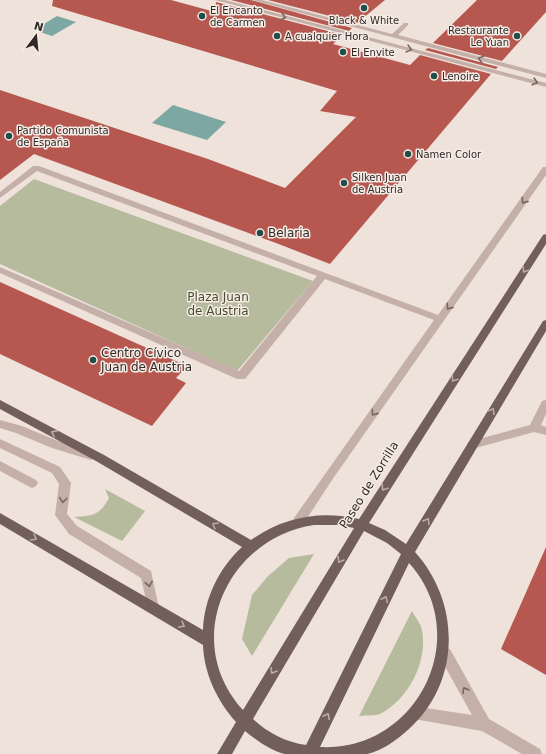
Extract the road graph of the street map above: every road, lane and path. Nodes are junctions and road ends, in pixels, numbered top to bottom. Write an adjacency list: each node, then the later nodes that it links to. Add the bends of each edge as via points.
1 (218, 0): 4 (street)
2 (255, 0): 3 (street)
3 (267, 1): 4 (street); 6 (street)
4 (254, 10): 8 (street, one-way to 8)
5 (406, 24): 6 (street)
6 (394, 36): 7 (street, one-way to 6)
7 (546, 76)
8 (546, 85)
9 (546, 169): 14 (street, one-way to 14)
10 (0, 196): 13 (street, via 36,168)
11 (546, 237): 28 (main road, Paseo de Zorrilla, one-way to 28)
12 (0, 270): 13 (street, via 241,376)
13 (323, 276): 14 (street)
14 (440, 319): 27 (street, one-way to 27)
15 (546, 322): 22 (main road, one-way to 15)
16 (0, 404): 23 (main road, one-way to 16)
17 (546, 404): 19 (street)
18 (0, 424): 23 (street)
19 (534, 428): 20 (street); 22 (street)
20 (546, 431)
21 (0, 442): 31 (street, one-way to 31, via 56,470 65,483 61,515 73,530 147,575)
22 (472, 445): 30 (main road, one-way to 22)
23 (100, 458): 29 (main road, one-way to 23)
24 (0, 466): 25 (street)
25 (32, 483)
26 (0, 518): 31 (main road, one-way to 31)
27 (298, 522): 28 (main road, via 329,521); 29 (main road, via 272,530)
28 (360, 527): 30 (main road, via 385,538); 35 (main road, Paseo de Zorrilla, one-way to 35)
29 (249, 545): 32 (main road, via 230,563 221,578 208,612)
30 (407, 554): 33 (main road, via 430,583 443,617); 37 (main road, one-way to 30)
31 (153, 608): 32 (main road, one-way to 32)
32 (207, 640): 35 (main road, via 210,661 218,681)
33 (445, 654): 34 (main road, via 437,687); 36 (street, one-way to 33)
34 (419, 714): 36 (street); 37 (main road, via 403,730 373,747 342,753)
35 (244, 718): 37 (main road, via 275,740); 38 (main road, Paseo de Zorrilla)
36 (484, 724): 39 (street)
37 (310, 753)
38 (224, 754)
39 (535, 754)

